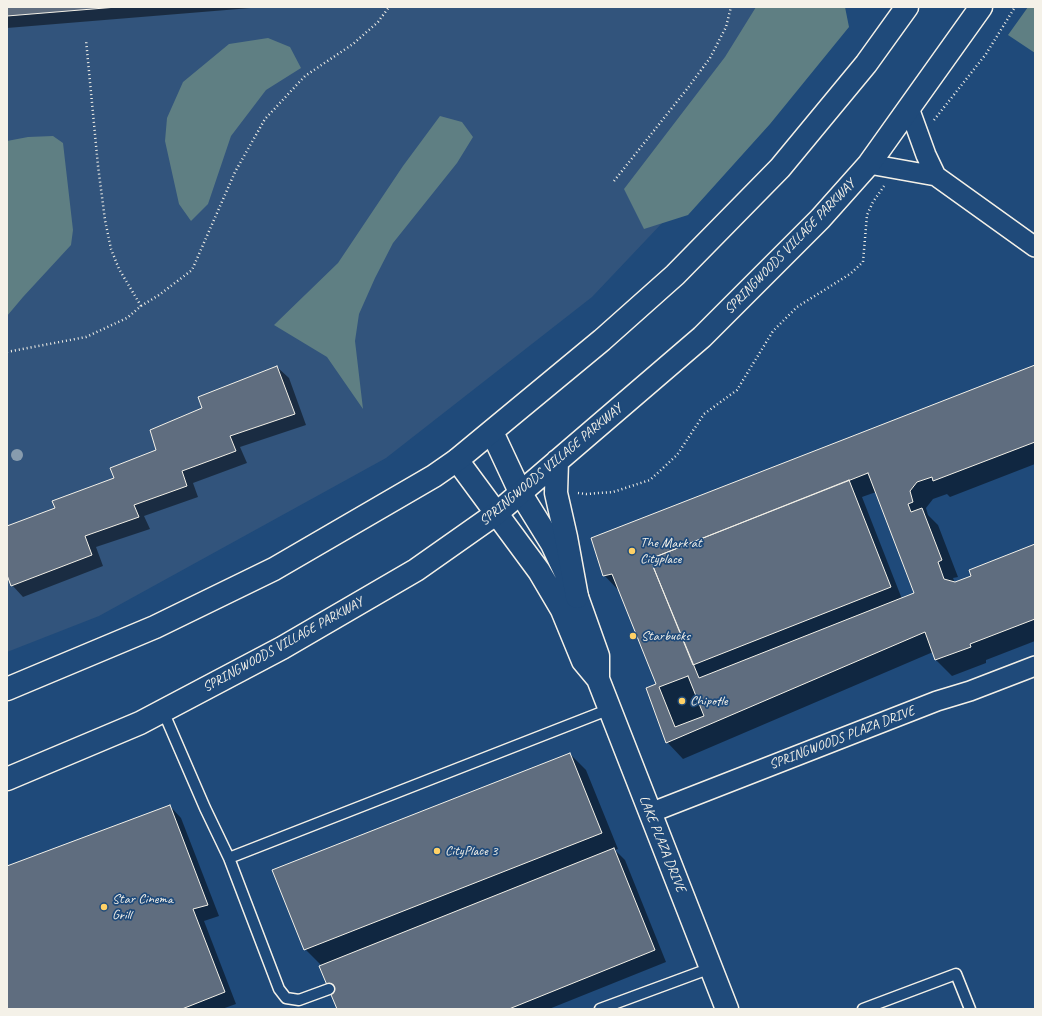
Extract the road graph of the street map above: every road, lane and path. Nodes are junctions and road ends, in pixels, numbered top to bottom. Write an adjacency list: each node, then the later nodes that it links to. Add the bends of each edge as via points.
1 (389, 7): 14 (path, via 378,22 353,44 306,76 265,119 235,172 192,270)
2 (731, 7): 12 (path, via 726,27 710,58)
3 (906, 7): 16 (main road, via 866,64 774,174 676,275)
4 (981, 7): 7 (main road, SPRINGWOODS VILLAGE PARKWAY)
5 (1015, 7): 8 (path, via 986,54)
6 (86, 40): 14 (path, via 105,220 111,249 119,269)
7 (909, 108): 8 (street); 9 (main road, SPRINGWOODS VILLAGE PARKWAY)
8 (920, 138): 11 (street)
9 (869, 164): 10 (street); 18 (main road, SPRINGWOODS VILLAGE PARKWAY, via 820,218 702,337)
10 (896, 169): 11 (street); 19 (path, via 867,215 863,262 850,274 797,307 761,350 737,390 704,414 677,455 650,480 643,483 613,492)
11 (936, 176): 13 (street)
12 (614, 181)
13 (1035, 247)
14 (141, 306): 15 (path, via 127,318 86,337)
15 (7, 352)
16 (492, 432): 17 (main road); 20 (main road, LAKE PLAZA DRIVE)
17 (457, 460): 21 (main road, LAKE PLAZA DRIVE); 25 (main road, via 274,569 155,627)
18 (557, 461): 19 (main road); 20 (main road, SPRINGWOODS VILLAGE PARKWAY)
19 (556, 493): 22 (main road)
20 (520, 494): 21 (main road, SPRINGWOODS VILLAGE PARKWAY); 22 (main road, LAKE PLAZA DRIVE, via 552,544)
21 (497, 513): 24 (main road, LAKE PLAZA DRIVE, via 539,571 562,610 583,661); 27 (main road, SPRINGWOODS VILLAGE PARKWAY, via 416,570 282,648)
22 (577, 597): 24 (main road, LAKE PLAZA DRIVE, via 598,656)
23 (1035, 666): 29 (street, SPRINGWOODS PLAZA DRIVE, via 929,704)
24 (598, 679): 26 (main road, LAKE PLAZA DRIVE)
25 (7, 689)
26 (610, 709): 29 (main road, LAKE PLAZA DRIVE); 30 (lane)
27 (163, 711): 28 (main road, SPRINGWOODS VILLAGE PARKWAY); 30 (lane)
28 (7, 779)
29 (650, 813): 31 (main road, LAKE PLAZA DRIVE)
30 (229, 858): 32 (lane, via 278,989 286,998 299,1000)
31 (711, 968): 33 (lane); 34 (main road, LAKE PLAZA DRIVE)
32 (329, 989)
33 (600, 1009)
34 (728, 1009)
35 (863, 1009): 36 (lane, via 956,974)
36 (970, 1009)

